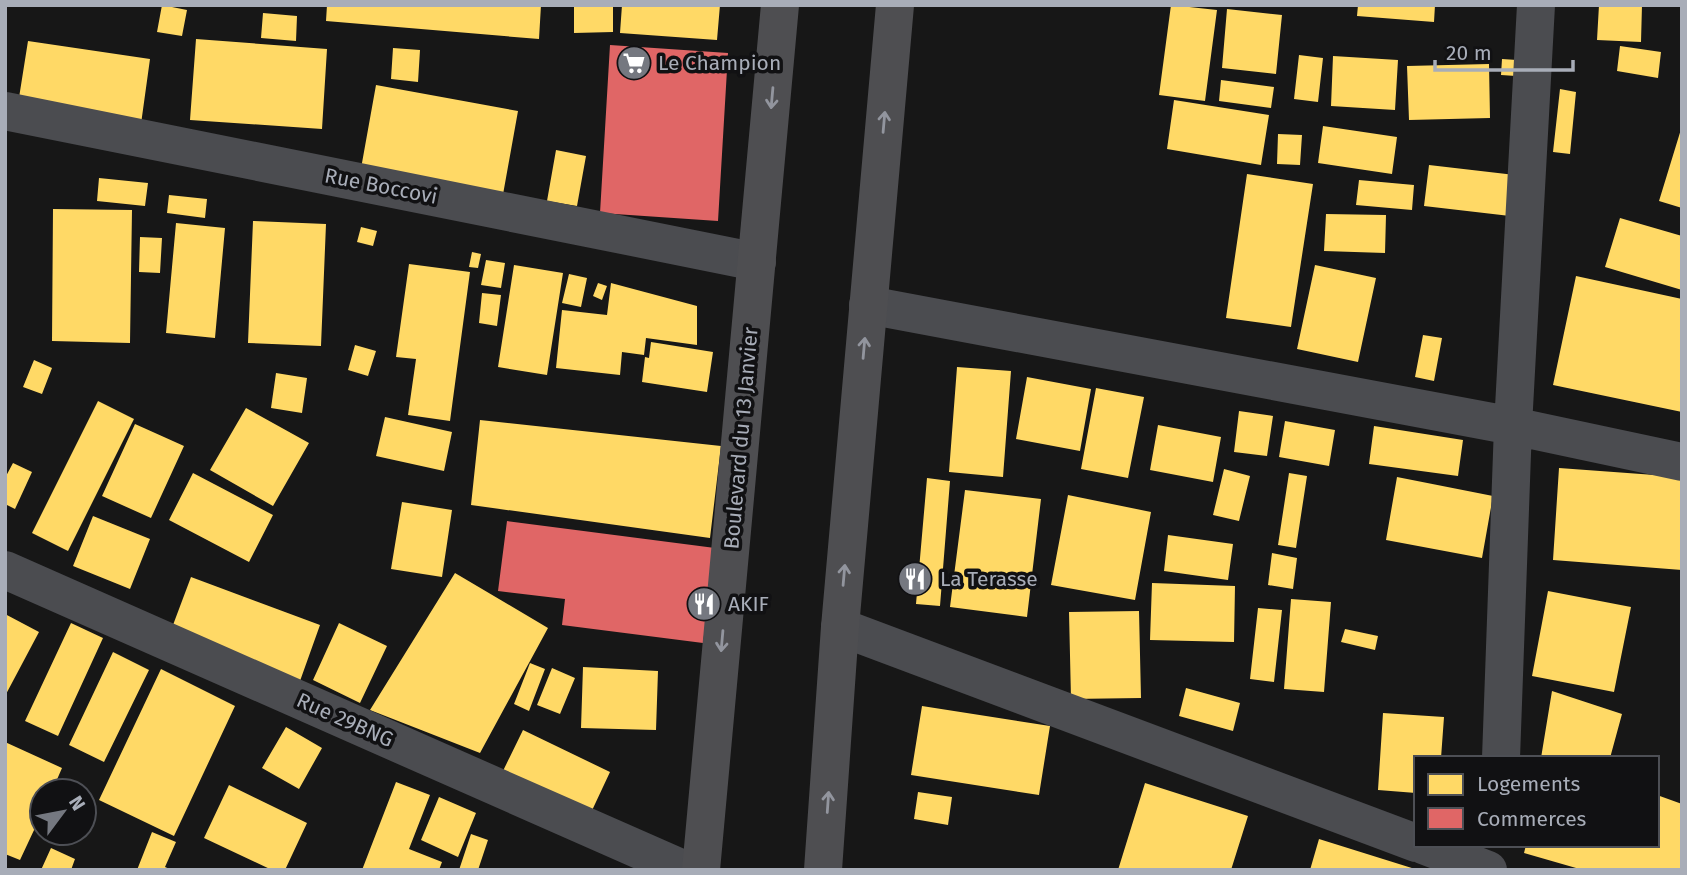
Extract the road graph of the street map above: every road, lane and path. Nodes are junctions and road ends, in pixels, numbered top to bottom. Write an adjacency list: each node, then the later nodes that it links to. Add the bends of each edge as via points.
1 (780, 5): 5 (highway, Boulevard du 13 Janvier, one-way to 5)
2 (895, 5): 6 (highway, one-way to 2)
3 (1535, 5): 7 (street)
4 (5, 111): 5 (street, Rue Boccovi)
5 (757, 262): 16 (highway, Boulevard du 13 Janvier, one-way to 16)
6 (868, 305): 7 (street); 10 (highway, one-way to 6)
7 (1513, 426): 8 (street); 11 (street)
8 (1682, 463)
9 (5, 570): 15 (street, Rue 29BNG)
10 (840, 627): 12 (street); 17 (highway, one-way to 10)
11 (1501, 756)
12 (1414, 842)
13 (1428, 847): 18 (street)
14 (1497, 847): 19 (street)
15 (685, 870)
16 (701, 870)
17 (823, 870)
18 (1488, 870)
19 (1496, 870)

